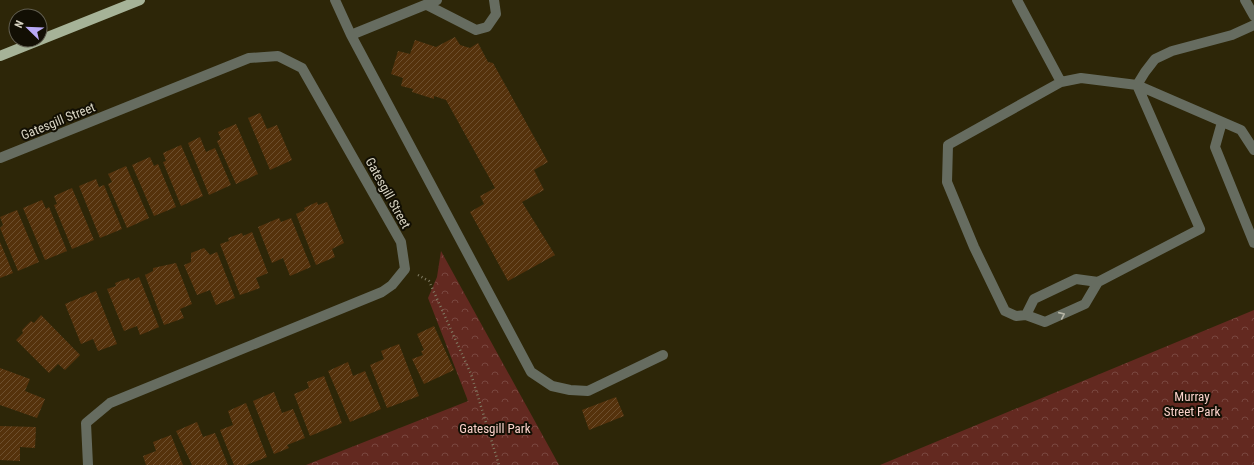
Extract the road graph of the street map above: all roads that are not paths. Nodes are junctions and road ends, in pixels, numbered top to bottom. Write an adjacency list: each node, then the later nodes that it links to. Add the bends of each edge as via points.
1 (140, 0): 11 (main road)
2 (335, 0): 10 (street)
3 (437, 0): 7 (street)
4 (494, 0): 7 (street, via 496,14 487,27 476,30)
5 (1017, 0): 12 (street)
6 (1245, 0): 8 (street)
7 (427, 5): 10 (street)
8 (1254, 16)
9 (1254, 25): 13 (street, via 1232,35 1172,50 1155,59)
10 (351, 35): 20 (street, via 531,372 552,386 588,391)
11 (0, 56)
12 (1061, 82): 13 (street, via 1081,78); 19 (street, via 948,145 946,182 974,247 1005,311 1016,316)
13 (1137, 85): 14 (street); 18 (street, via 1200,230)
14 (1222, 122): 15 (street, via 1241,130); 17 (street, via 1215,148)
15 (1254, 150)
16 (0, 158): 21 (street, Gatesgill Street, via 249,58 278,56 302,68 401,242 405,269 382,292 110,403 86,423)
17 (1254, 243)
18 (1098, 282): 19 (street, via 1076,279 1034,299); 19 (street, one-way to 18, via 1045,322 1085,304)
19 (1026, 315)
20 (663, 355)
21 (88, 465)

